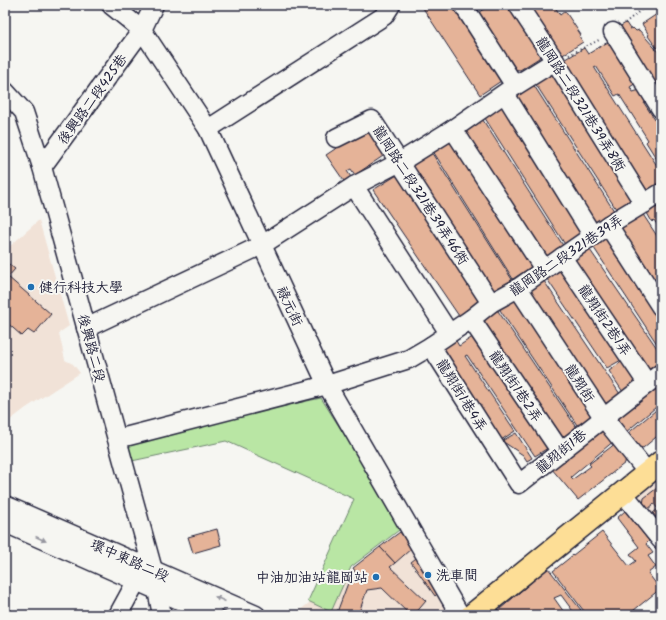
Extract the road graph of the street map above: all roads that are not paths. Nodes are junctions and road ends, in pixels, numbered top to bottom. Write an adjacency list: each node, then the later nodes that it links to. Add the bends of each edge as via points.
1 (111, 5): 6 (street, 祿元街)
2 (154, 5): 6 (street, 後興路二段425巷)
3 (391, 5): 12 (street, via 384,16)
4 (463, 5): 9 (street)
5 (518, 5): 8 (street, 龍岡路二段321巷39弄8衖)
6 (142, 30): 12 (street, 祿元街); 16 (street, 後興路二段425巷)
7 (613, 32): 11 (street)
8 (555, 61): 9 (street); 19 (street, 龍岡路二段321巷39弄8衖)
9 (510, 90): 13 (street); 21 (street)
10 (5, 91): 16 (street, 後興路二段, via 24,112)
11 (661, 109)
12 (208, 129): 22 (street, 祿元街)
13 (453, 129): 15 (street); 24 (street)
14 (336, 138): 15 (street, 龍岡路二段321巷39弄46衖, via 372,120)
15 (400, 162): 17 (street); 27 (street, 龍岡路二段321巷39弄46衖)
16 (42, 167): 30 (street, 後興路二段)
17 (354, 186): 22 (street); 31 (street)
18 (661, 193): 19 (street, 龍岡路二段321巷39弄)
19 (644, 204): 20 (street, 龍岡路二段321巷39弄)
20 (608, 226): 21 (street, 龍岡路二段321巷39弄); 25 (street)
21 (593, 236): 23 (street, 龍岡路二段321巷39弄)
22 (262, 245): 30 (street); 35 (street, 祿元街)
23 (562, 257): 24 (street, 龍岡路二段321巷39弄); 34 (street, 龍翔街2巷1弄)
24 (544, 269): 26 (street, 龍岡路二段321巷39弄)
25 (655, 286): 28 (street)
26 (518, 288): 27 (street, 龍岡路二段321巷39弄); 36 (street, 龍翔街)
27 (491, 303): 29 (street, 龍岡路二段321巷39弄)
28 (661, 307)
29 (471, 319): 31 (street, 龍翔街1巷4弄); 38 (street, 龍翔街1巷2弄)
30 (86, 328): 37 (street, 後興路二段)
31 (449, 333): 32 (street, 龍翔街1巷4弄)
32 (431, 346): 35 (street, via 409,359); 40 (street, 龍翔街1巷4弄)
33 (661, 372): 34 (street, 龍翔街1巷)
34 (647, 383): 36 (street, 龍翔街1巷)
35 (327, 385): 37 (street); 52 (street, 祿元街)
36 (603, 417): 38 (street, 龍翔街1巷); 39 (street, 龍翔街)
37 (117, 439): 45 (street, 後興路二段)
38 (561, 452): 40 (street, 龍翔街1巷)
39 (654, 468): 41 (main road)
40 (519, 484)
41 (623, 493): 44 (street); 53 (main road)
42 (5, 505): 45 (street, 環中東路二段)
43 (5, 523): 46 (street, 環中東路二段, one-way to 46)
44 (661, 540)
45 (153, 570): 46 (street); 47 (street, 後興路二段); 51 (street, 環中東路二段, one-way to 45)
46 (136, 582): 47 (street, 環中東路二段); 48 (street)
47 (156, 590): 49 (street, 後興路二段); 50 (street, 環中東路二段)
48 (118, 615)
49 (162, 615)
50 (213, 615)
51 (256, 615)
52 (460, 615)
53 (472, 615)

